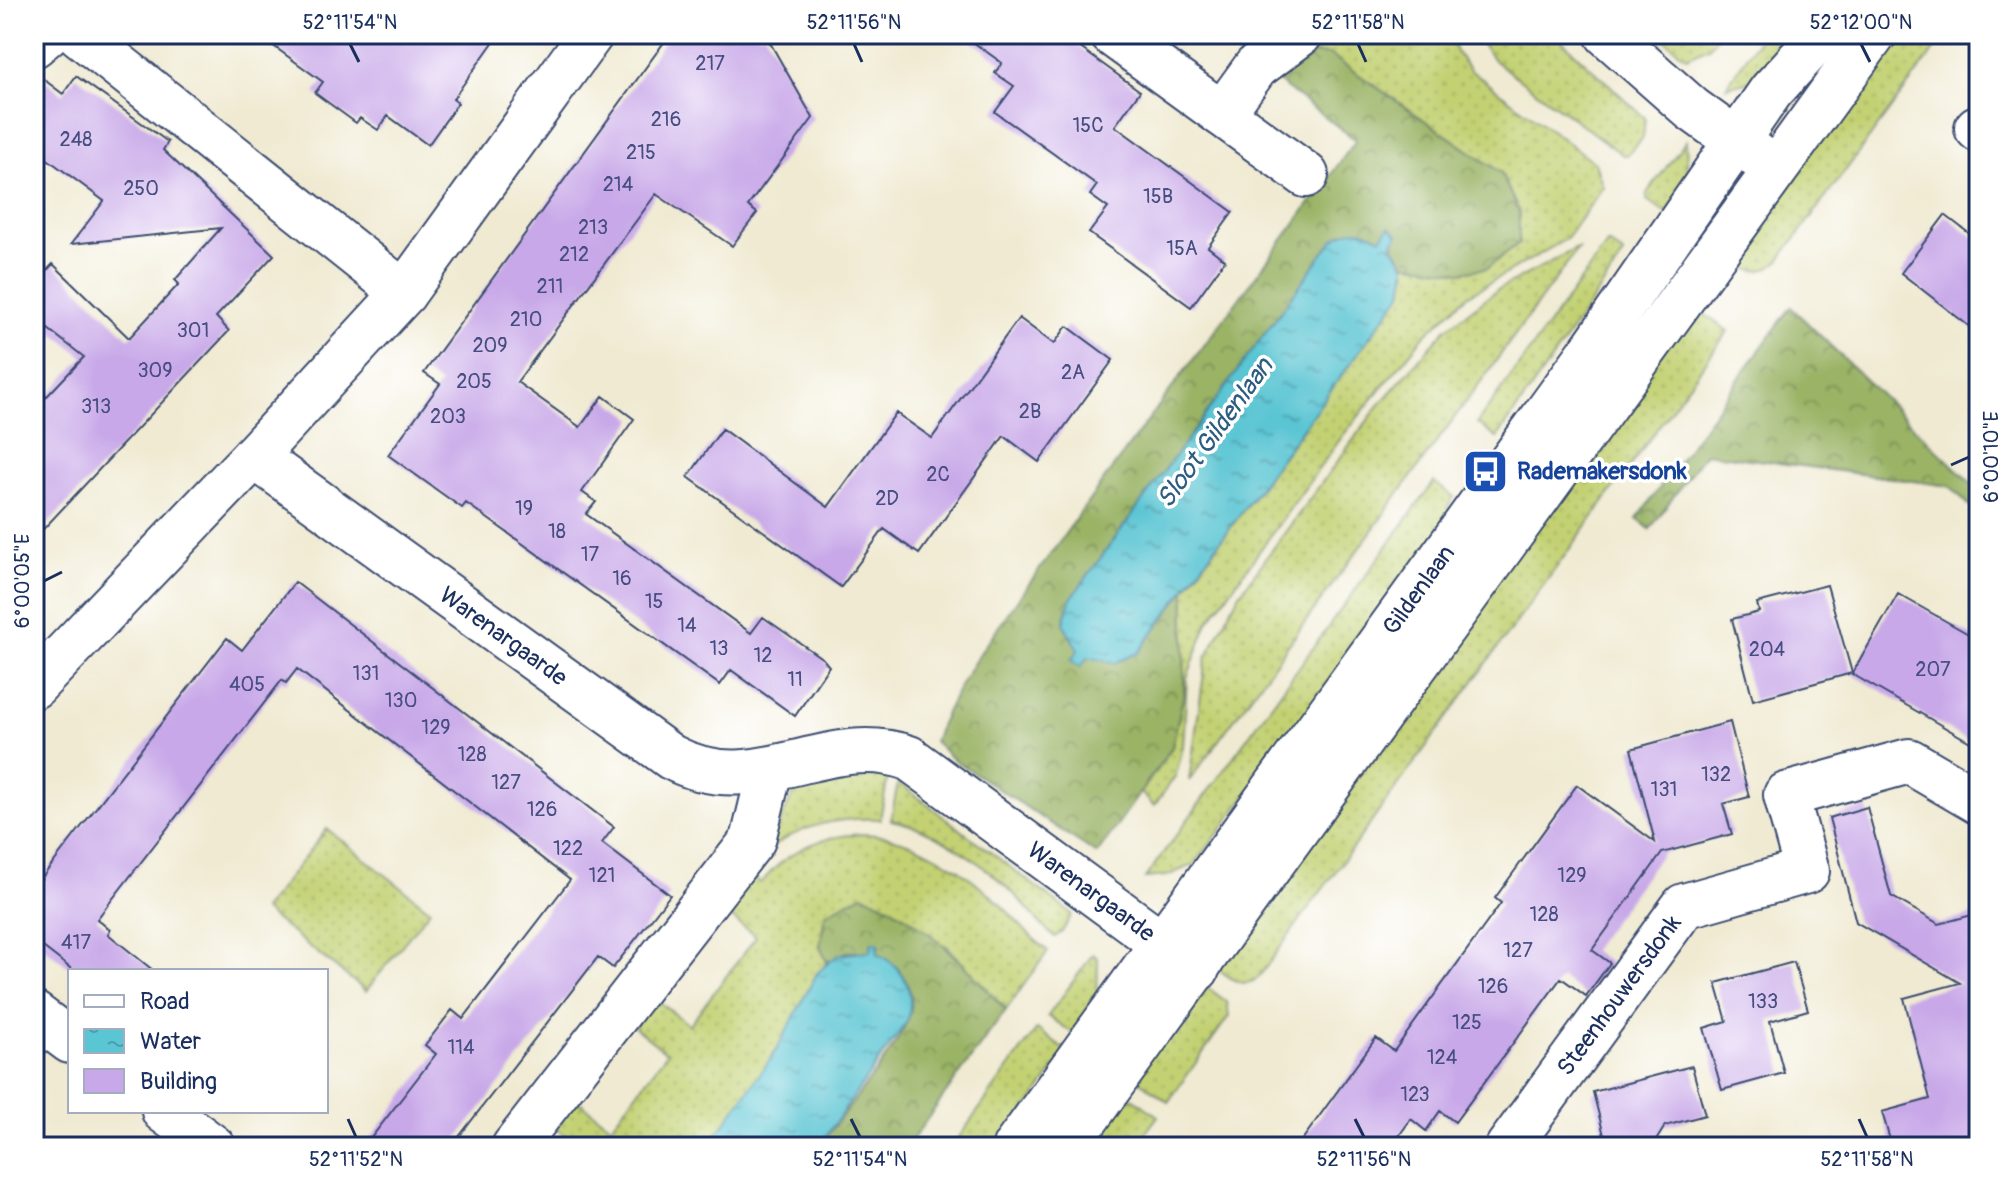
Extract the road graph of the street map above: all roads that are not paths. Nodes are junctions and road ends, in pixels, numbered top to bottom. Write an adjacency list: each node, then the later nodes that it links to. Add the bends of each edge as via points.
1 (47, 34): 9 (street)
2 (79, 34): 14 (street)
3 (591, 34): 14 (street)
4 (1112, 34): 10 (street)
5 (1300, 34): 10 (street, via 1256,67)
6 (1607, 34): 11 (street)
7 (1823, 34): 11 (street, Gildenlaan, via 1771,91)
8 (1874, 34): 12 (street, Gildenlaan)
9 (34, 45)
10 (1222, 114): 13 (street)
11 (1736, 140): 12 (street); 19 (street, Gildenlaan, via 1590,353)
12 (1776, 171): 20 (street, Gildenlaan)
13 (1306, 175)
14 (404, 293): 15 (street)
15 (254, 456): 16 (street); 17 (street, Warenargaarde, via 671,757 714,774)
16 (34, 686)
17 (770, 769): 19 (street, Warenargaarde, via 870,750 909,758); 25 (street, via 753,840)
18 (1979, 802): 28 (street, Steenhouwersdonk, via 1909,761 1786,795 1807,871 1684,906)
19 (1162, 944): 20 (street, Warenargaarde); 26 (street, Gildenlaan)
20 (1197, 969): 27 (street, Gildenlaan)
21 (34, 1014): 22 (street)
22 (68, 1040)
23 (167, 1113): 24 (street)
24 (213, 1147)
25 (514, 1147)
26 (1015, 1147)
27 (1066, 1147)
28 (1508, 1147)

